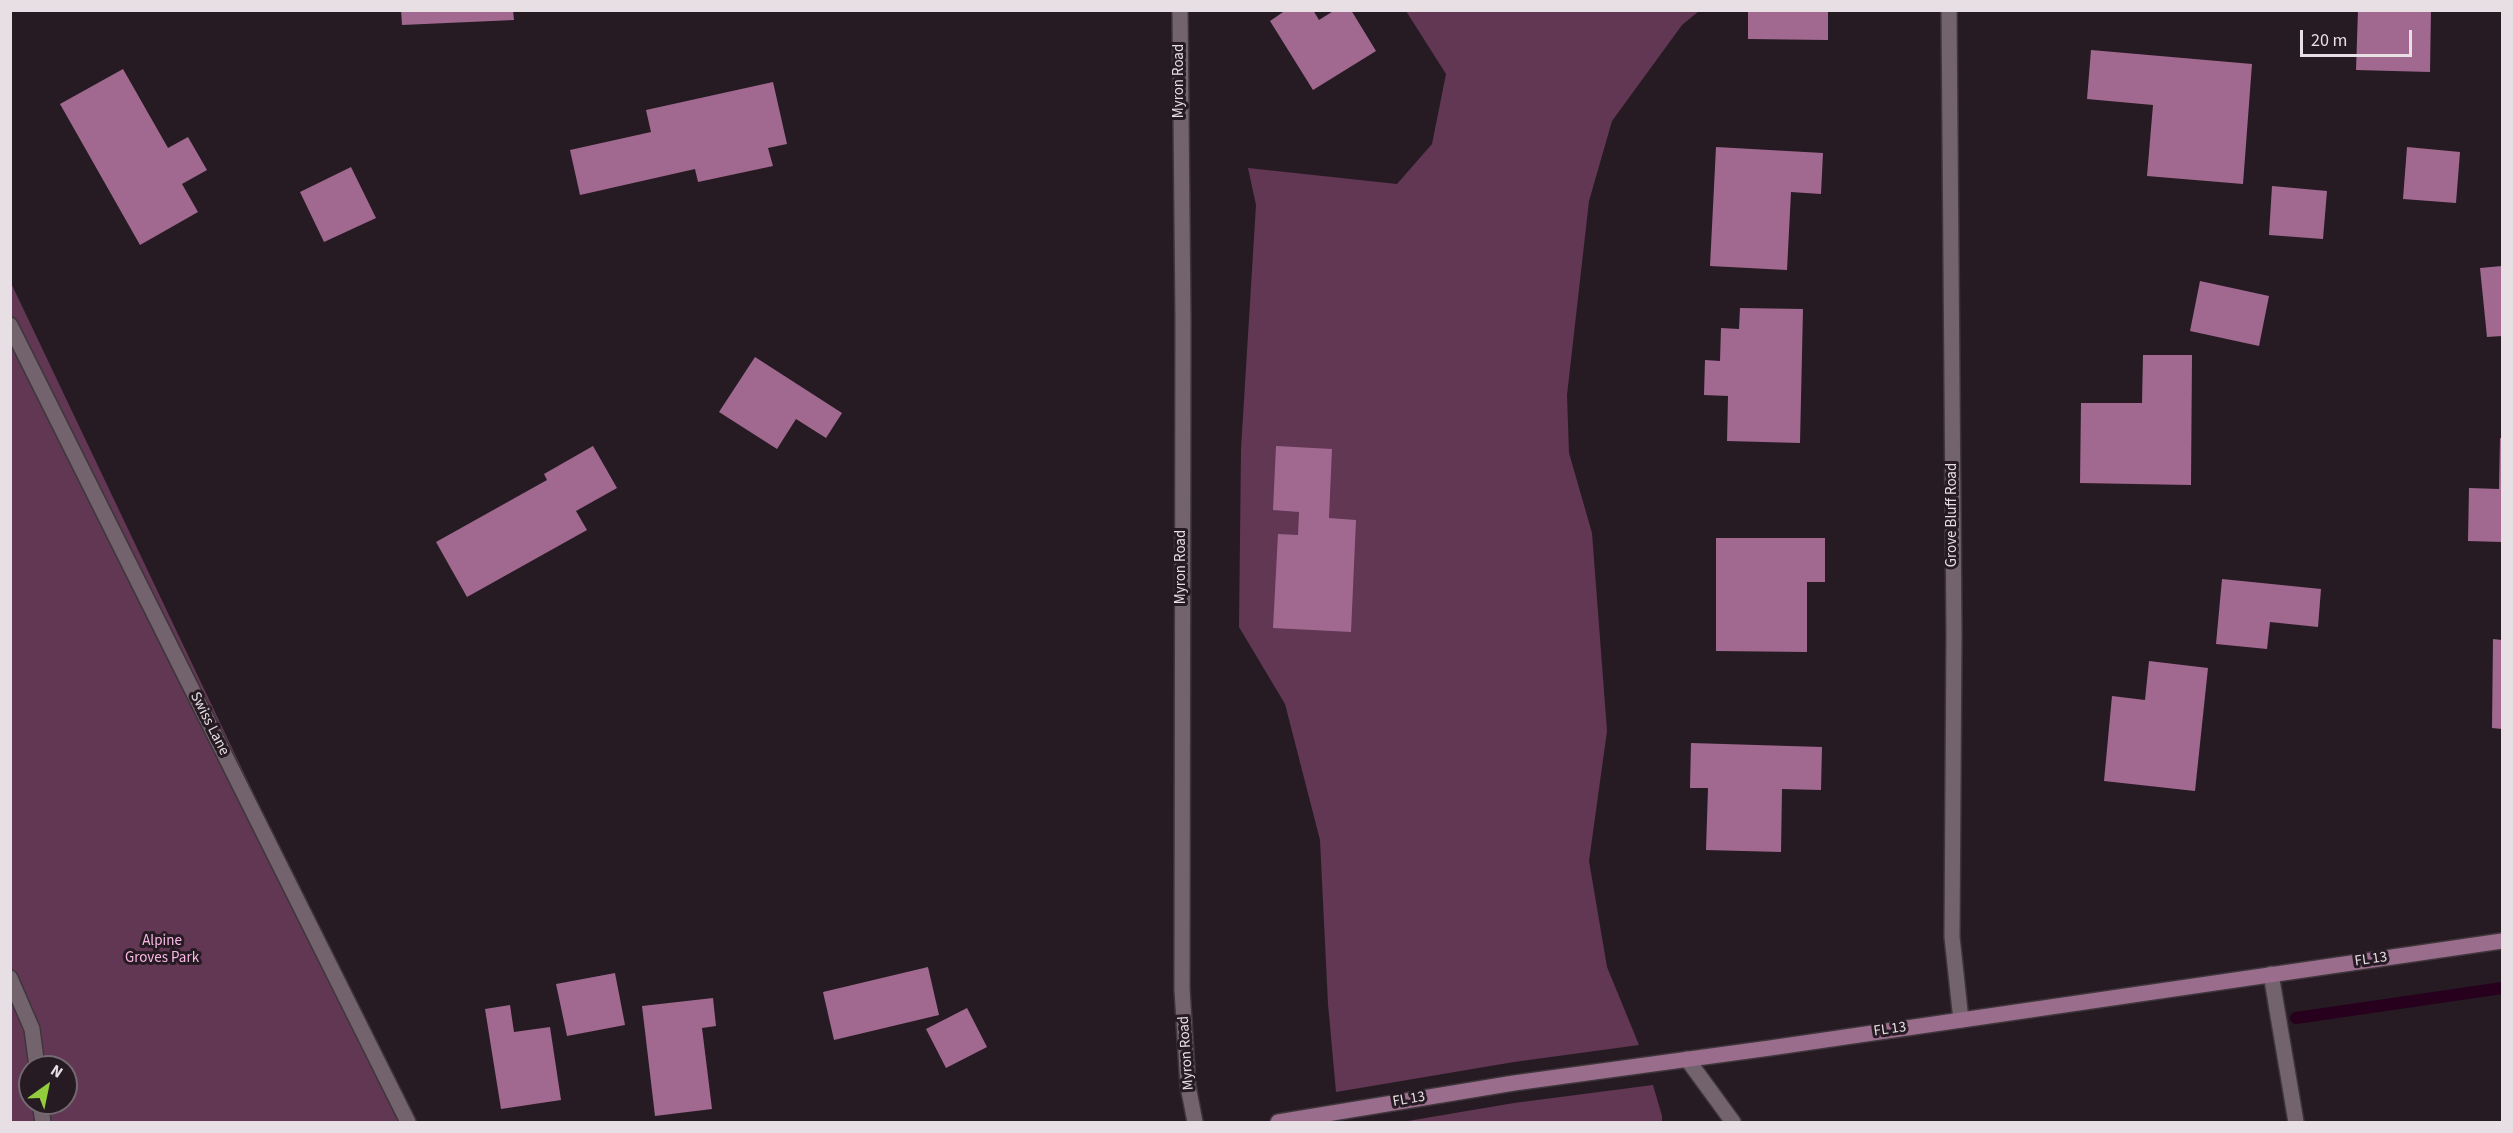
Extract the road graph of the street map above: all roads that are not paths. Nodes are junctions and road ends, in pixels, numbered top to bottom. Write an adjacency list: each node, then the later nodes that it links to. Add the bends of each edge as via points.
1 (1180, 10): 11 (street, Myron Road, via 1182,989 1188,1086)
2 (1949, 10): 7 (street, Grove Bluff Road, via 1952,937)
3 (10, 325): 10 (street, Swiss Lane)
4 (2502, 941): 5 (main road, FL 13)
5 (2271, 974): 7 (main road, FL 13); 14 (street)
6 (10, 978): 8 (street, via 33,1029)
7 (1961, 1020): 9 (main road, FL 13)
8 (36, 1055)
9 (1687, 1059): 12 (main road, FL 13); 13 (street)
10 (408, 1122)
11 (1195, 1122)
12 (1278, 1122)
13 (1733, 1122)
14 (2296, 1122)

